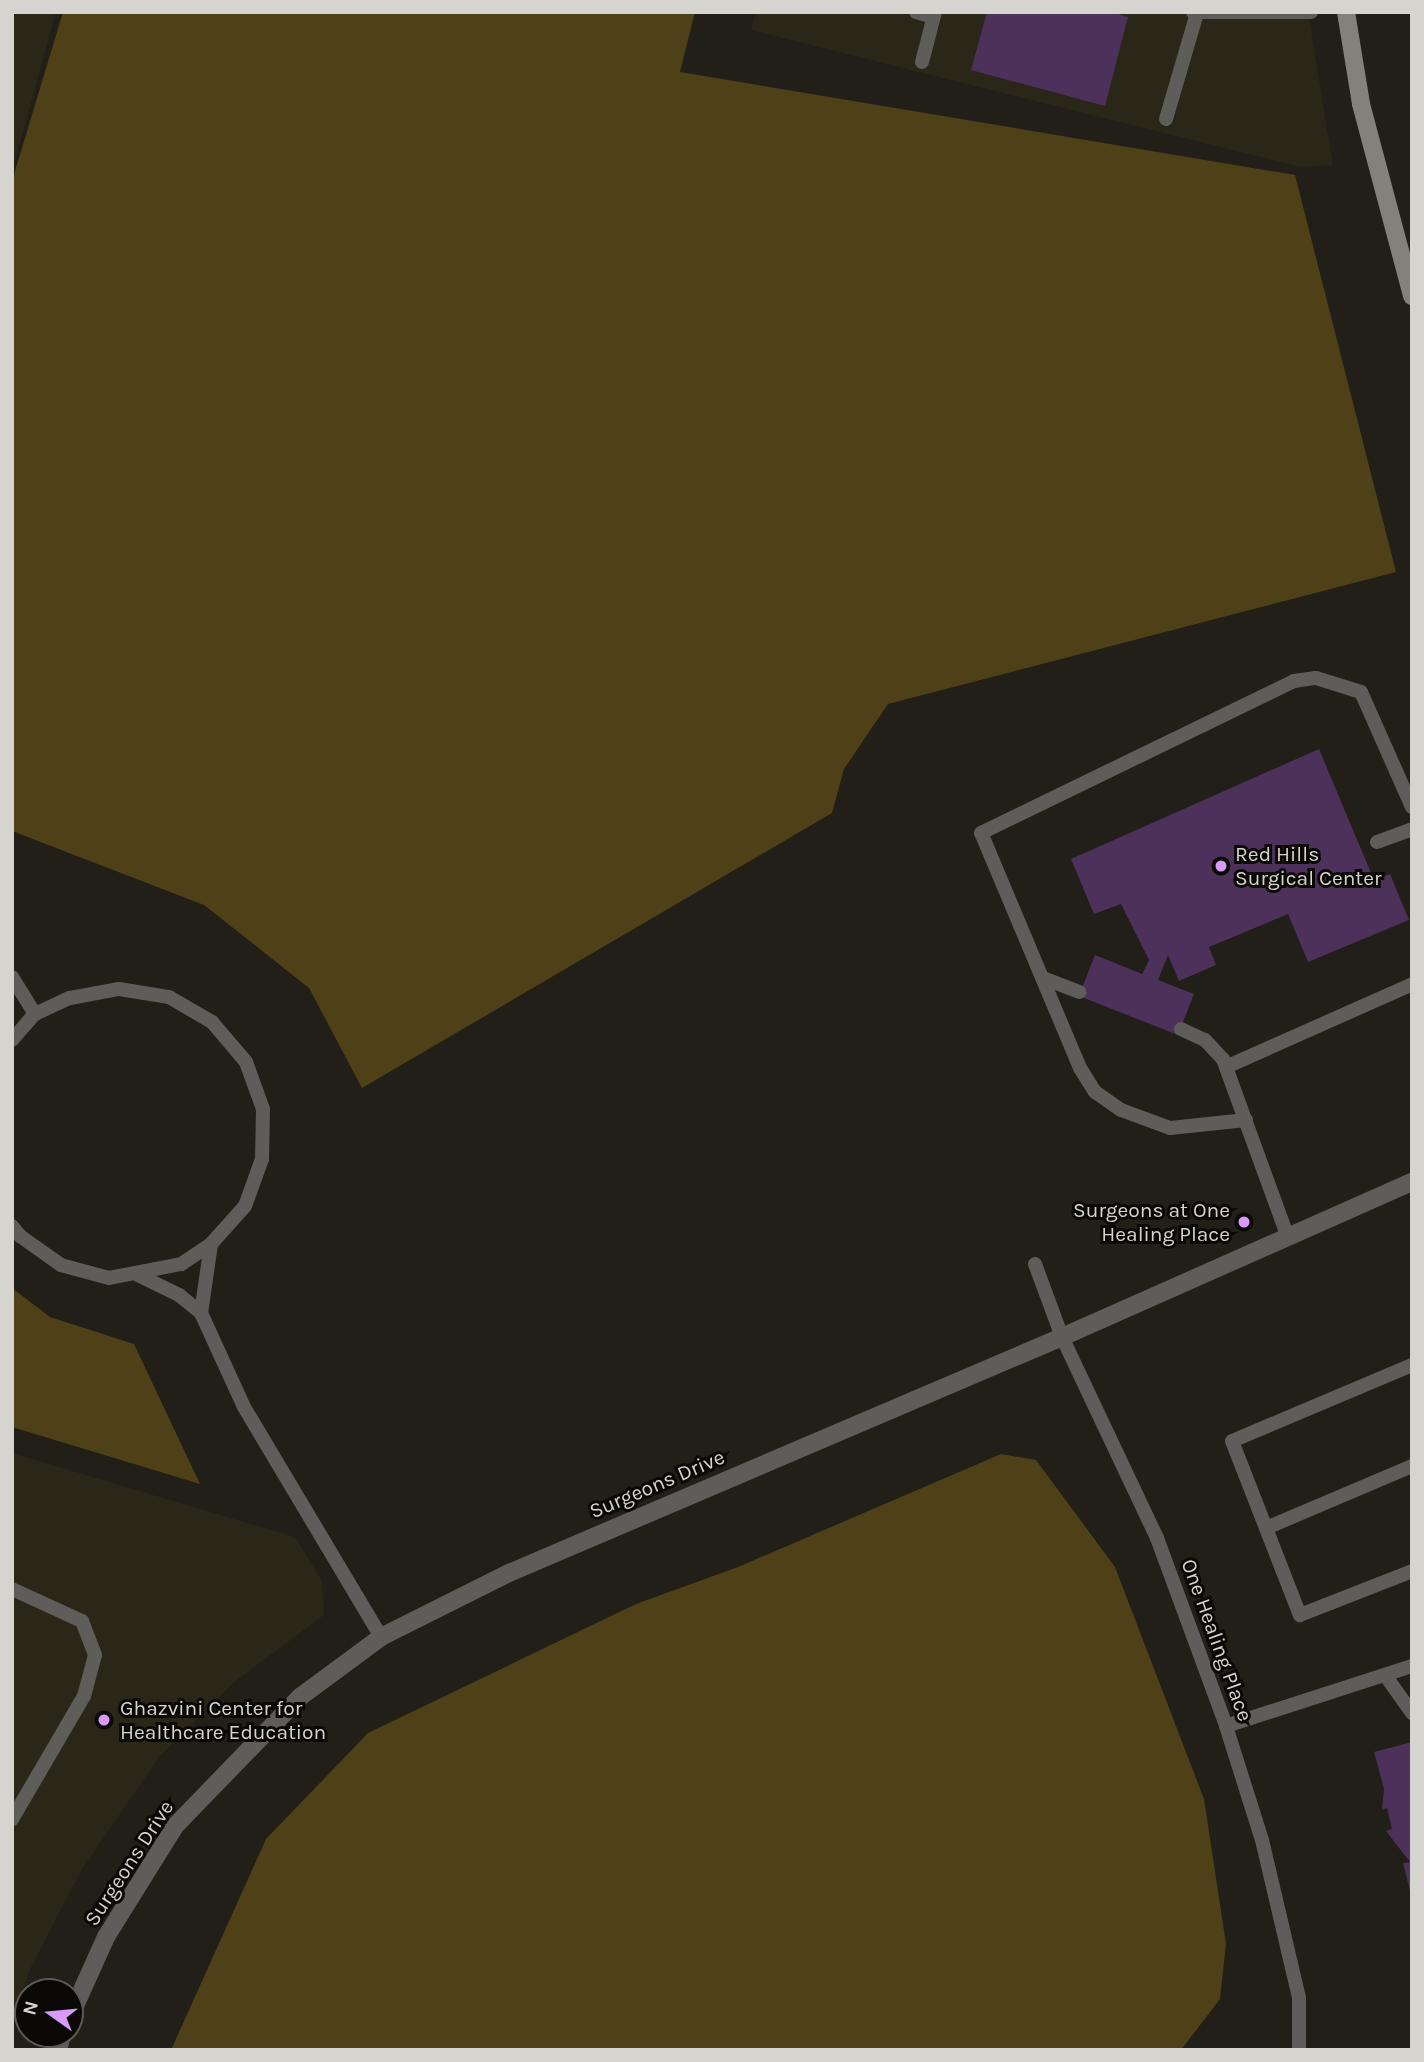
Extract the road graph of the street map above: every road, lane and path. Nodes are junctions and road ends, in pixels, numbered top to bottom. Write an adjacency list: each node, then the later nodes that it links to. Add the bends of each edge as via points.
1 (916, 12): 6 (lane)
2 (1311, 12): 5 (lane)
3 (1346, 12): 9 (street, via 1361,104)
4 (1195, 13): 5 (lane); 8 (lane)
5 (1250, 13)
6 (934, 15): 7 (lane)
7 (922, 62)
8 (1167, 120)
9 (1412, 296)
10 (1412, 807): 14 (lane, via 1361,692 1316,678 1294,681 981,833)
11 (1412, 829): 12 (lane)
12 (1377, 842)
13 (12, 977): 17 (lane)
14 (1043, 978): 16 (lane); 21 (lane, via 1095,1092 1121,1110 1170,1128)
15 (1412, 984): 20 (lane)
16 (1079, 992)
17 (35, 1014): 19 (lane); 25 (lane, via 71,998 119,989 169,997 212,1022 246,1062 263,1109 262,1159 245,1206)
18 (1181, 1030): 20 (lane, via 1205,1040)
19 (12, 1040)
20 (1226, 1067): 21 (lane)
21 (1246, 1120): 24 (lane)
22 (1412, 1182): 24 (street, Surgeons Drive)
23 (12, 1226): 27 (lane, via 61,1265 109,1278)
24 (1287, 1235): 29 (street, Surgeons Drive)
25 (211, 1244): 27 (lane, via 181,1264); 28 (lane)
26 (1035, 1264): 29 (lane, One Healing Place)
27 (138, 1275): 28 (lane, via 179,1295)
28 (201, 1314): 35 (lane, via 244,1407)
29 (1062, 1337): 35 (street, Surgeons Drive, via 509,1573); 39 (lane, One Healing Place, via 1157,1538)
30 (1412, 1365): 32 (lane, via 1231,1441)
31 (1412, 1466): 32 (lane)
32 (1266, 1528): 33 (lane, via 1300,1615)
33 (1412, 1571)
34 (12, 1589): 40 (lane, via 82,1621 95,1655 84,1696)
35 (381, 1637): 41 (street, Surgeons Drive, via 300,1696 175,1826 106,1937)
36 (1412, 1666): 37 (lane)
37 (1385, 1675): 38 (lane); 39 (lane)
38 (1412, 1713)
39 (1226, 1726): 42 (lane, One Healing Place, via 1262,1840 1299,1998)
40 (12, 1819)
41 (84, 1986)
42 (1299, 2050)

